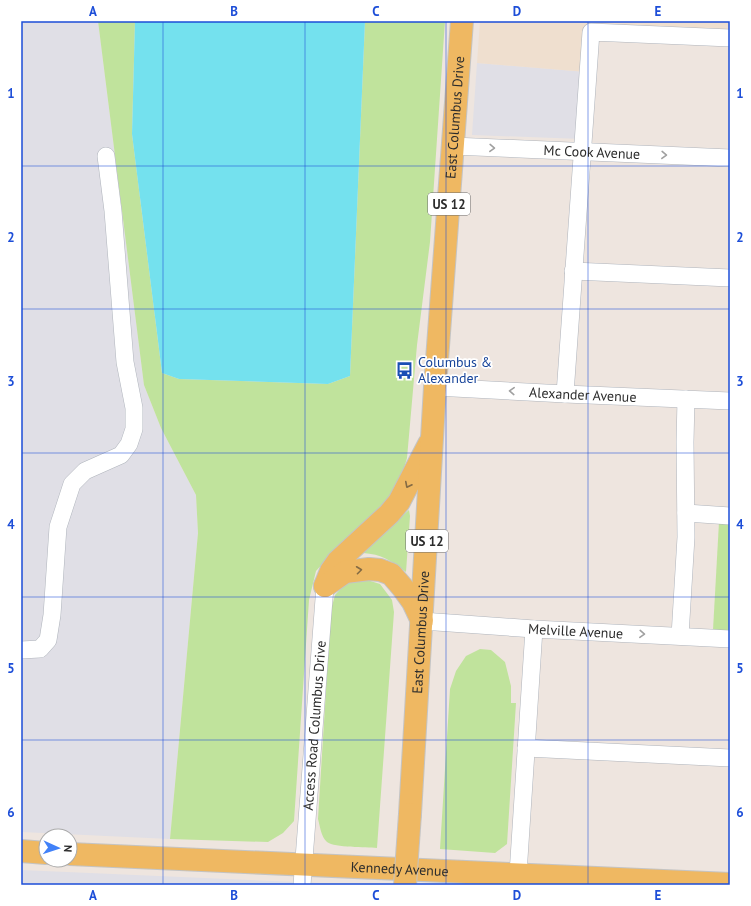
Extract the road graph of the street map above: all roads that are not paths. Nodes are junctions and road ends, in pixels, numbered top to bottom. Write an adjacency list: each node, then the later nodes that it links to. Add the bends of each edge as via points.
1 (462, 21): 3 (main road, East Columbus Drive / US 12)
2 (730, 38): 4 (street, via 591,32)
3 (453, 146): 4 (street, Mc Cook Avenue, one-way to 4); 9 (main road, East Columbus Drive / US 12)
4 (582, 152): 6 (street, Mc Cook Avenue, one-way to 6); 7 (street)
5 (106, 156): 21 (street, via 125,362 134,408 134,429 129,444 121,455 85,471 72,484 58,527 48,640 40,649)
6 (730, 158)
7 (573, 271): 8 (street); 10 (street)
8 (730, 278)
9 (435, 386): 10 (street, Alexander Avenue, one-way to 9); 13 (main road, East Columbus Drive / US 12)
10 (565, 394): 11 (street, Alexander Avenue)
11 (686, 399): 12 (street, Alexander Avenue); 14 (street)
12 (730, 401)
13 (433, 438): 16 (main road, one-way to 16, via 398,502 389,514 338,561); 17 (main road, East Columbus Drive / US 12)
14 (686, 513): 15 (street); 19 (street)
15 (730, 516)
16 (325, 586): 17 (main road, one-way to 17, via 345,572 380,570 391,574 403,588); 28 (street, Access Road Columbus Drive)
17 (422, 621): 18 (street, Melville Avenue); 30 (main road, East Columbus Drive / US 12, bridge)
18 (534, 629): 19 (street, Melville Avenue, one-way to 19); 22 (street)
19 (680, 636): 20 (street, Melville Avenue)
20 (730, 639)
21 (21, 650)
22 (526, 748): 23 (street); 27 (street)
23 (730, 758)
24 (21, 851): 25 (main road)
25 (38, 852)
26 (78, 855): 28 (main road, Kennedy Avenue)
27 (518, 874): 28 (main road, Kennedy Avenue); 29 (main road, Kennedy Avenue)
28 (302, 875)
29 (730, 884)
30 (405, 885)

